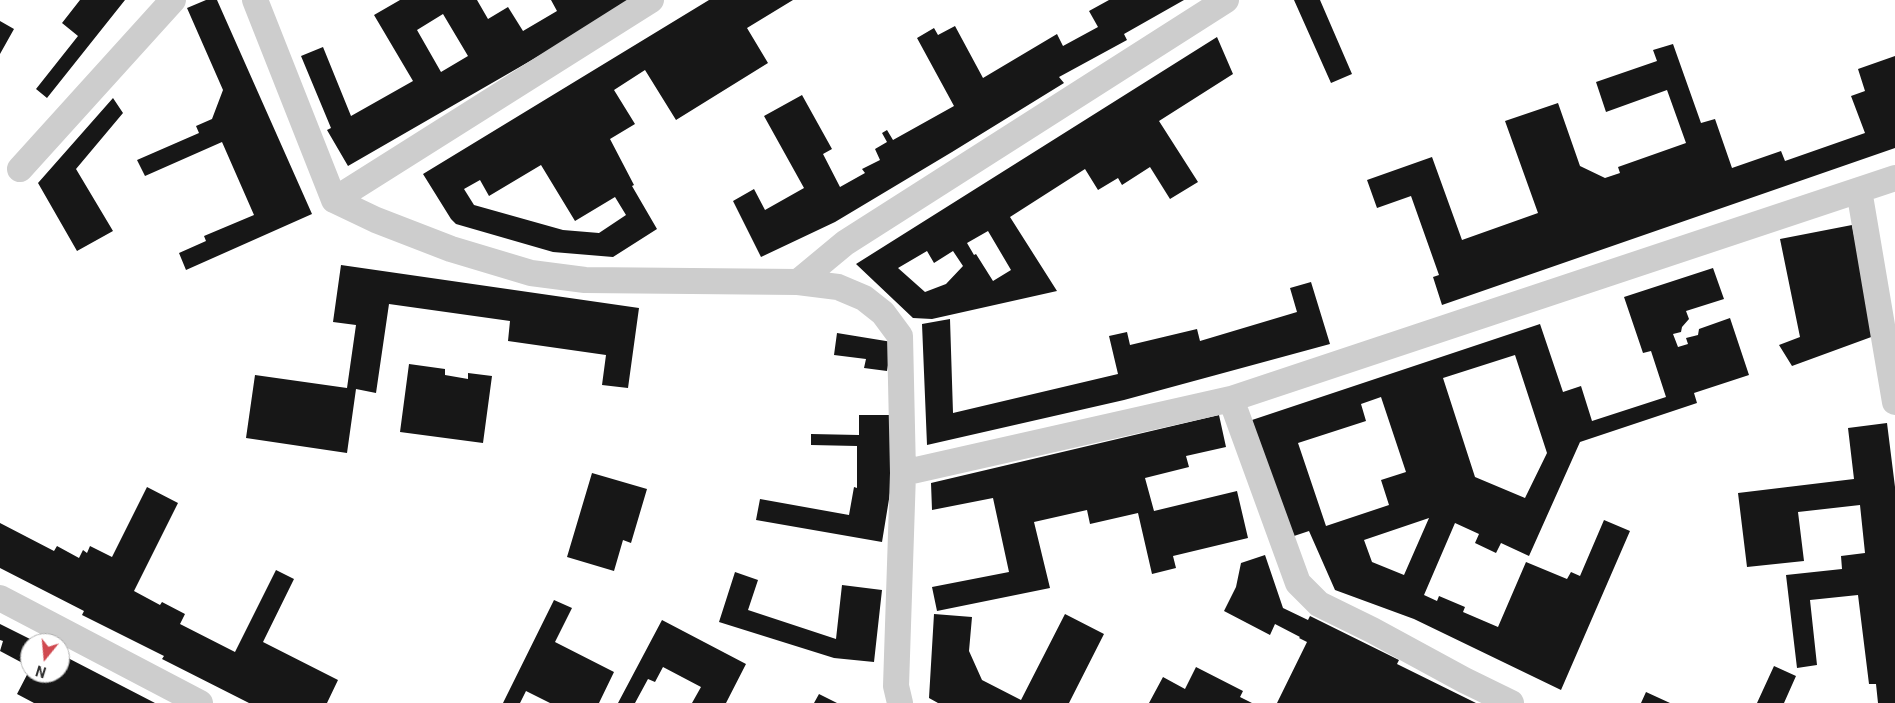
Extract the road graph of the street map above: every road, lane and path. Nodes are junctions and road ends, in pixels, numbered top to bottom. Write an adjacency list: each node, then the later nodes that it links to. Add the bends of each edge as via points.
1 (173, 0): 5 (street)
2 (255, 0): 8 (street)
3 (651, 0): 8 (street)
4 (1226, 0): 9 (street, via 845,243)
5 (20, 170)
6 (1895, 178): 7 (street)
7 (1859, 190): 10 (street); 11 (street)
8 (334, 200): 9 (street, via 450,249 531,272 585,280)
9 (798, 282): 12 (street, via 838,287 864,298 884,313 900,336)
10 (1231, 399): 12 (street); 16 (street, via 1298,583 1319,604)
11 (1895, 402)
12 (903, 473): 15 (street, via 896,686)
13 (0, 598): 14 (street)
14 (200, 703)
15 (900, 703)
16 (1511, 703)

